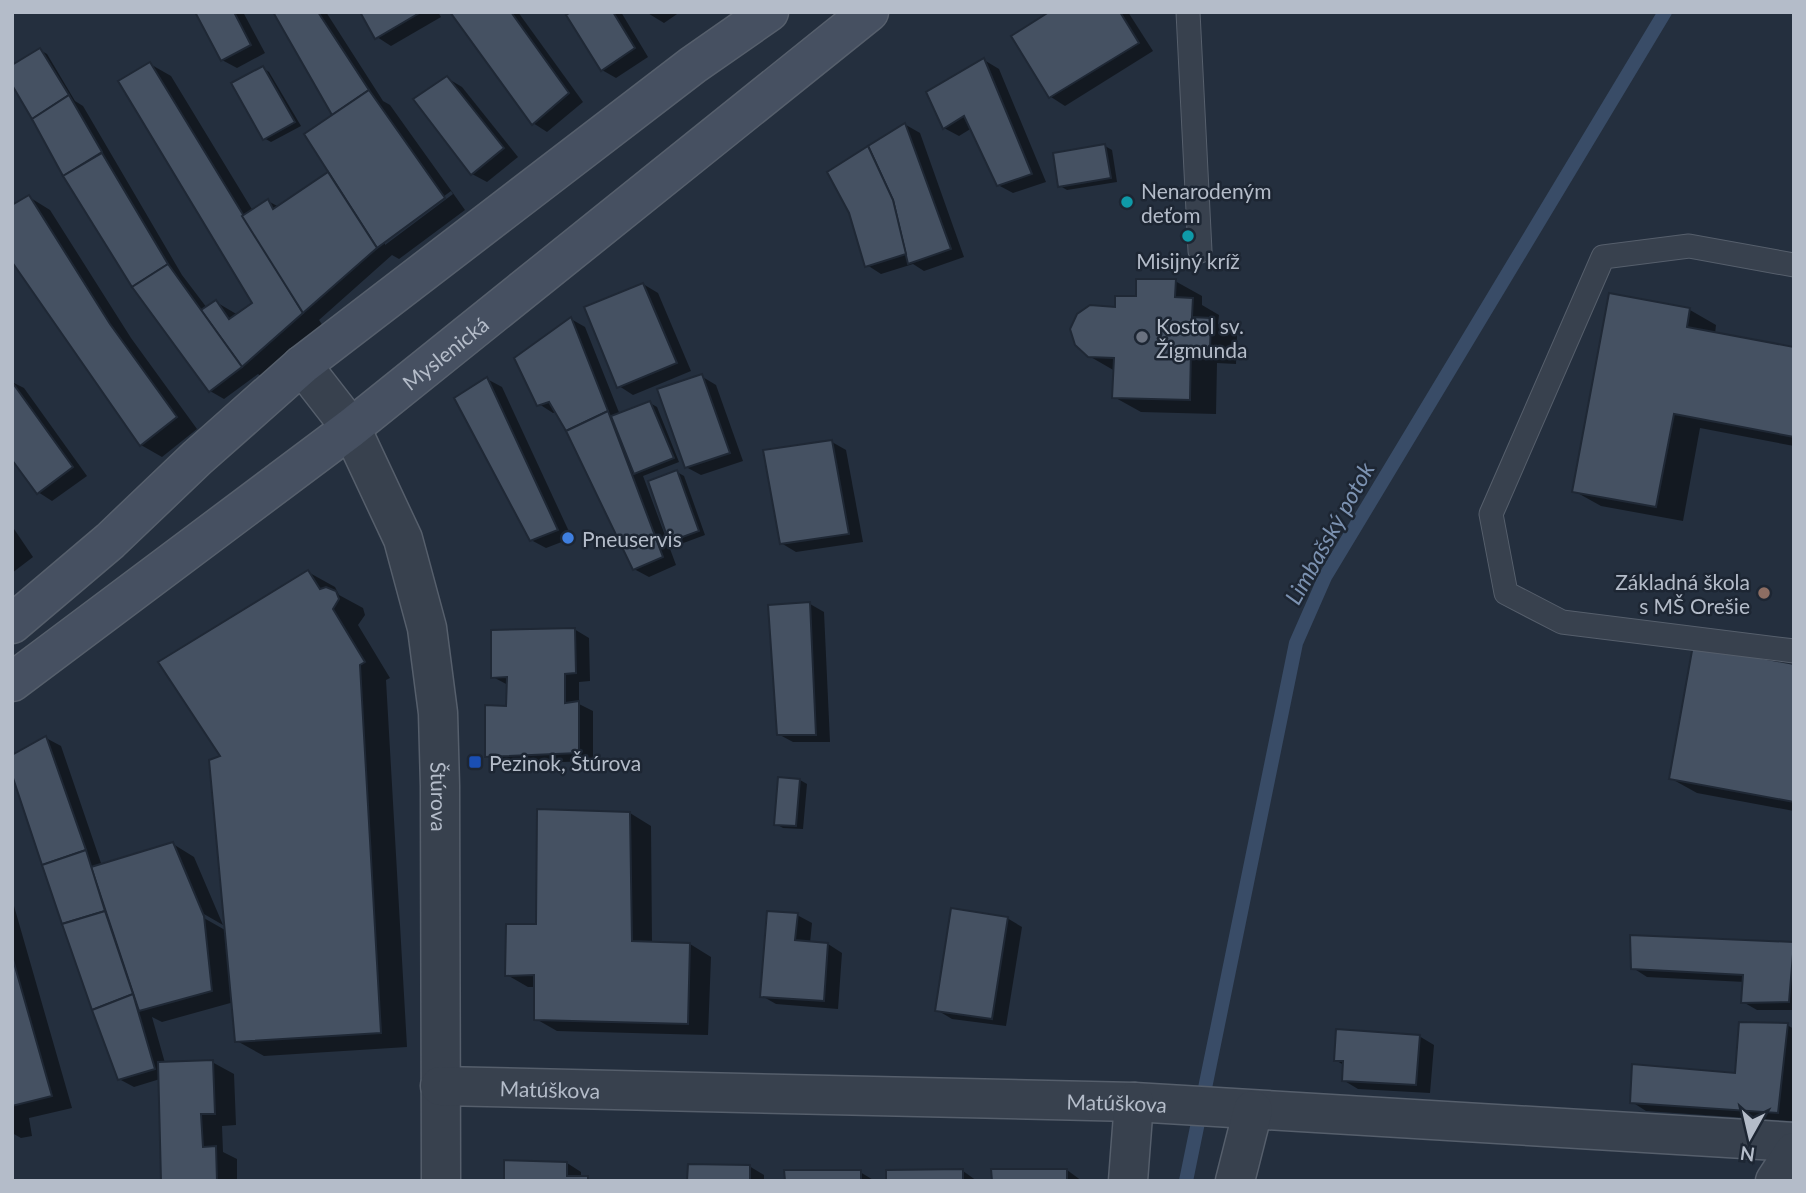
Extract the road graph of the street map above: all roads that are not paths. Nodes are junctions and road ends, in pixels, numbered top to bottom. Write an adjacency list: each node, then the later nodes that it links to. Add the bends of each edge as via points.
1 (769, 12): 6 (main road)
2 (869, 12): 7 (main road, Myslenická)
3 (1188, 12): 4 (lane)
4 (1200, 251)
5 (1794, 265): 9 (lane, via 1689,246 1603,257 1490,514 1506,593 1562,622)
6 (302, 365): 7 (street, Štúrova); 8 (main road)
7 (351, 428): 10 (main road, Myslenická); 11 (street, Štúrova, via 403,539 427,628 438,713)
8 (12, 624)
9 (1794, 651)
10 (12, 682)
11 (440, 1086): 12 (street, Matúškova); 16 (street, Štúrova)
12 (1149, 1104): 13 (street, Matúškova); 17 (street)
13 (1244, 1109): 14 (street, Matúškova); 18 (street)
14 (1794, 1142)
15 (1794, 1152): 19 (street)
16 (441, 1181)
17 (1128, 1181)
18 (1235, 1181)
19 (1775, 1181)

